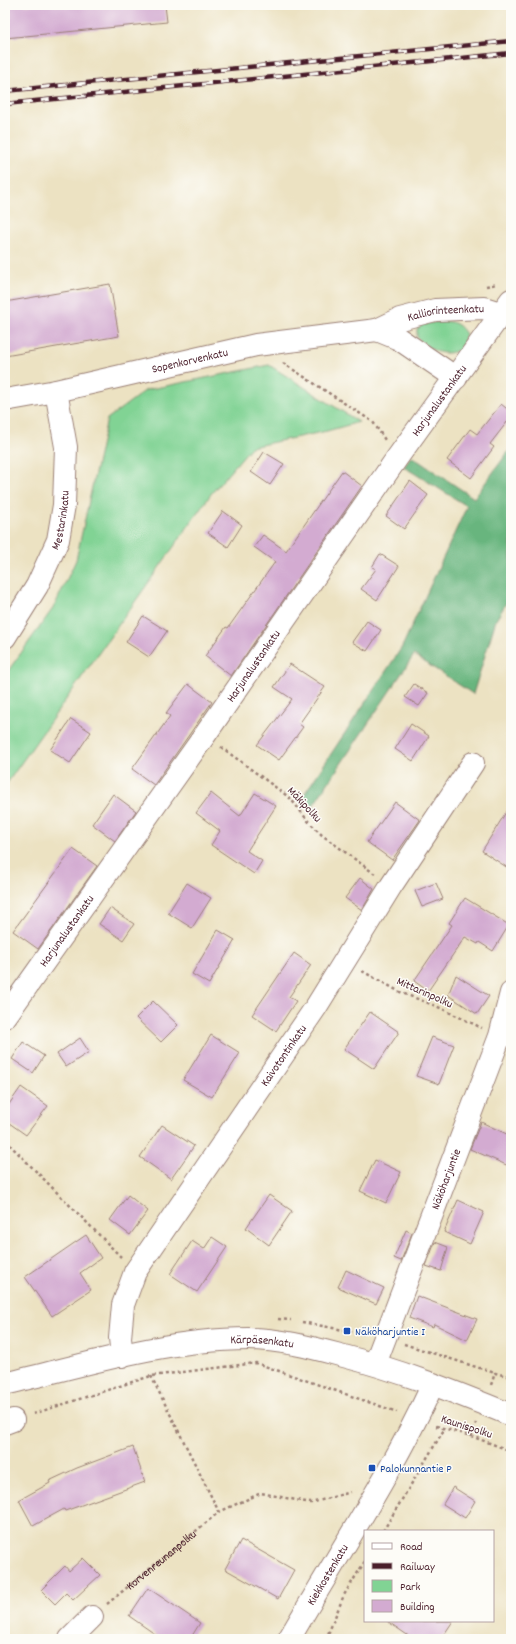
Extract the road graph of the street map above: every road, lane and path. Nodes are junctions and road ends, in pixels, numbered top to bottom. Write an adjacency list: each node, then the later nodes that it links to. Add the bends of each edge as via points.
1 (505, 306): 2 (street, Kalliorinteenkatu, via 435,310 400,319); 4 (street, Harjunalustankatu)
2 (377, 330): 4 (street, via 400,339); 5 (street, Sopenkorvenkatu, via 256,345)
3 (282, 362): 7 (path, via 373,422)
4 (456, 378): 7 (street, Harjunalustankatu)
5 (56, 391): 6 (street, Sopenkorvenkatu); 8 (street, Mestarinkatu, via 66,447 64,505 58,540 37,586)
6 (5, 400)
7 (397, 458): 9 (street, Harjunalustankatu)
8 (5, 637)
9 (205, 735): 11 (path, Mäkipolku, via 290,798 322,835); 14 (street, Harjunalustankatu)
10 (473, 763): 11 (street, Kaivotontinkatu)
11 (392, 886): 12 (street, Kaivotontinkatu)
12 (344, 961): 15 (path, Mittarinpolku, via 402,993); 17 (street, Kaivotontinkatu, via 316,1007)
13 (511, 993): 15 (street, Näköharjuntie)
14 (5, 1017)
15 (500, 1036): 19 (street, Näköharjuntie)
16 (5, 1140): 17 (path)
17 (135, 1272): 18 (street, Kaivotontinkatu, via 123,1305 120,1338)
18 (122, 1356): 19 (street, Kärpäsenkatu, via 185,1344 248,1339 305,1345); 21 (street, Kärpäsenkatu)
19 (375, 1364): 22 (street, Kärpäsenkatu)
20 (151, 1376): 24 (path, Kaunispolku, via 256,1363); 25 (path, Kaunispolku); 29 (path)
21 (5, 1384)
22 (433, 1384): 23 (street, Kärpäsenkatu); 24 (street, Kiekkostenkatu)
23 (511, 1415)
24 (416, 1420): 26 (path, Kaunispolku); 33 (street, Kiekkostenkatu)
25 (9, 1422)
26 (445, 1428): 27 (path, Kaunispolku); 30 (path)
27 (511, 1451)
28 (357, 1490): 29 (path, Korvenreunanpolku, via 311,1502 261,1493)
29 (219, 1512): 32 (path, Korvenreunanpolku)
30 (384, 1530)
31 (364, 1563): 35 (path, via 344,1595)
32 (92, 1616): 34 (street)
33 (296, 1636)
34 (70, 1639)
35 (326, 1639)

